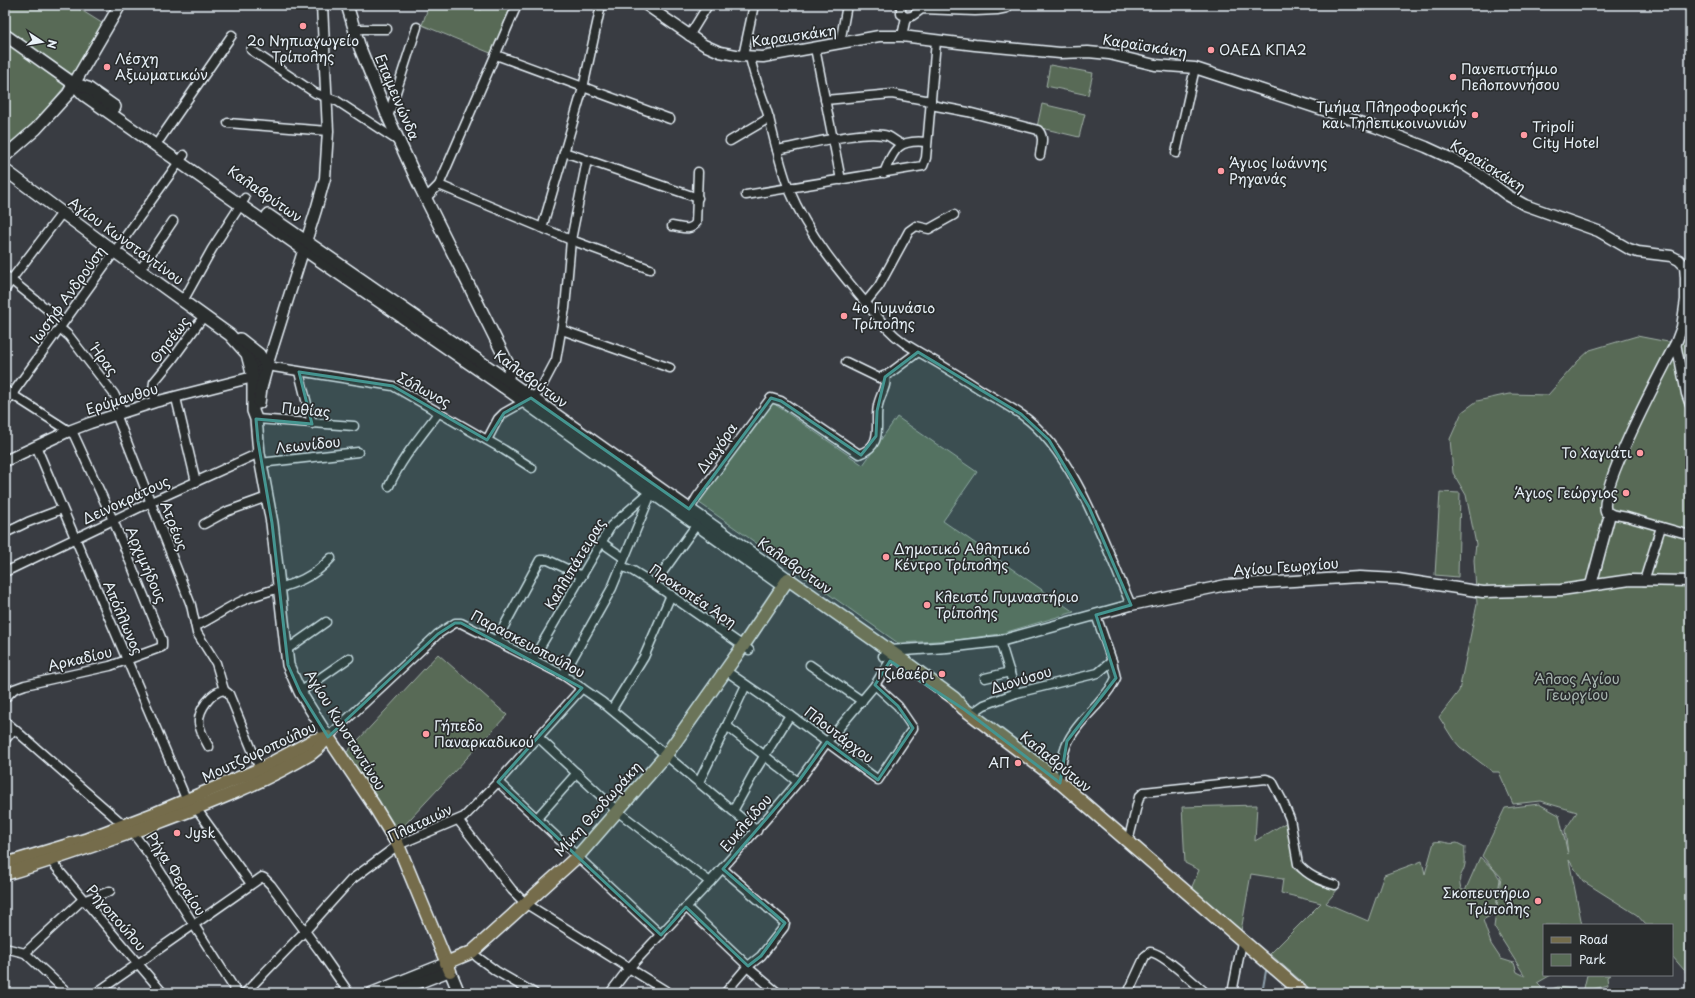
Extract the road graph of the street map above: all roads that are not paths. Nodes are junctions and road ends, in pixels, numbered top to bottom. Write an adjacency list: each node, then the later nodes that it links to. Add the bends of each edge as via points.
1 (120, 5): 28 (main road)
2 (322, 5): 30 (street)
3 (347, 5): 15 (main road, Επαμεινώνδα)
4 (517, 5): 25 (street)
5 (601, 5): 29 (street)
6 (646, 5): 19 (street, Καραισκάκη)
7 (708, 5): 19 (street)
8 (754, 5): 26 (street)
9 (847, 5): 22 (street)
10 (901, 5): 13 (street, via 901,14)
11 (923, 7): 12 (street, via 975,11); 13 (street, via 912,16)
12 (1007, 8)
13 (906, 17): 20 (street)
14 (417, 27): 33 (street)
15 (354, 29): 16 (street); 33 (main road, Επαμεινώνδα)
16 (387, 30)
17 (5, 35): 28 (main road, Καλαβρύτων)
18 (232, 35): 38 (street)
19 (689, 36): 26 (street, Καραισκάκη, via 714,50)
20 (902, 36): 21 (street, Καραισκάκη); 22 (street, Καραισκάκη, via 879,36)
21 (936, 41): 27 (street, Καραϊσκάκη, via 1060,53 1098,52 1155,65); 32 (street)
22 (840, 43): 23 (street, Καραισκάκη)
23 (815, 48): 26 (street, Καραισκάκη, via 763,57); 31 (street)
24 (251, 50): 30 (street, via 315,93)
25 (496, 55): 29 (street); 55 (street)
26 (747, 57): 34 (street)
27 (1195, 68): 46 (street); 80 (street, Καραϊσκάκη, via 1426,146 1463,164 1506,195 1525,205 1598,231 1629,249 1671,256 1679,260 1685,266 1686,278 1682,327)
28 (74, 84): 38 (main road, Καλαβρύτων, via 88,88); 48 (main road, via 50,114); 49 (main road, Καλαβρύτων, via 84,95)
29 (583, 88): 35 (street); 45 (street)
30 (327, 97): 37 (street); 40 (street)
31 (825, 100): 32 (street, via 892,94); 39 (street)
32 (931, 103): 42 (street); 47 (street, via 1038,130 1042,138)
33 (388, 117): 40 (main road, Επαμεινώνδα)
34 (769, 118): 41 (street); 44 (street)
35 (670, 119)
36 (228, 123): 37 (street)
37 (328, 131): 67 (street, via 325,178)
38 (160, 139): 49 (main road, Καλαβρύτων)
39 (833, 139): 43 (street, via 873,134 889,137); 44 (street); 54 (street)
40 (399, 141): 58 (main road, Επαμεινώνδα)
41 (730, 141)
42 (927, 142): 43 (street); 53 (street, via 926,162 923,166)
43 (901, 144): 53 (street)
44 (777, 150): 56 (street)
45 (564, 152): 50 (street); 65 (street)
46 (1176, 153)
47 (1040, 155)
48 (5, 156)
49 (182, 158): 60 (main road, Καλαβρύτων); 68 (street, Ιωσήφ Ανδρούση)
50 (587, 160): 59 (street); 66 (street)
51 (5, 170): 61 (main road, Αγίου Κωνσταντίνου)
52 (698, 172): 59 (street)
53 (884, 173): 54 (street)
54 (841, 180): 56 (street)
55 (439, 185): 58 (street); 65 (street)
56 (789, 188): 57 (street); 74 (street, via 821,247)
57 (746, 195)
58 (426, 198): 89 (main road, Επαμεινώνδα, via 510,368)
59 (698, 198): 64 (street, via 697,220 694,226 687,229)
60 (243, 201): 67 (main road, Καλαβρύτων); 73 (street)
61 (62, 213): 68 (main road, Αγίου Κωνσταντίνου); 71 (street)
62 (954, 214): 74 (street, via 929,229 916,226 911,229 879,286)
63 (173, 221): 70 (street)
64 (672, 226)
65 (542, 228): 66 (street)
66 (571, 240): 69 (street); 78 (street)
67 (305, 245): 84 (street); 89 (main road, Καλαβρύτων)
68 (115, 252): 70 (main road, Αγίου Κωνσταντίνου); 77 (street, Ιωσήφ Ανδρούση)
69 (650, 269)
70 (140, 270): 73 (main road, Αγίου Κωνσταντίνου)
71 (8, 278): 72 (street); 75 (street)
72 (5, 290)
73 (183, 301): 76 (main road, Αγίου Κωνσταντίνου)
74 (866, 302): 82 (street, via 896,338)
75 (48, 310)
76 (204, 316): 79 (main road, Αγίου Κωνσταντίνου); 94 (street, Θησέως, via 154,382 152,388)
77 (61, 329): 90 (street, Ιωσήφ Ανδρούση); 98 (street, Ήρας, via 109,388)
78 (562, 330): 85 (street); 93 (street, via 553,366 539,392)
79 (230, 335): 81 (main road, Αγίου Κωνσταντίνου); 84 (main road, Αγίου Κωνσταντίνου, via 252,348)
80 (1676, 343): 96 (street); 116 (street, Καραϊσκάκη, via 1631,433 1612,479 1604,507)
81 (243, 348): 84 (street, via 257,364); 87 (main road, Αγίου Κωνσταντίνου, via 250,362)
82 (918, 352): 88 (street); 136 (street, via 1021,414 1049,440 1089,507)
83 (846, 362): 88 (street, via 876,378)
84 (267, 366): 86 (street, Σόλωνος); 87 (street); 91 (main road, Αγίου Κωνσταντίνου)
85 (670, 368)
86 (299, 372): 97 (street, Σόλωνος, via 393,386); 100 (street)
87 (253, 377): 91 (main road); 92 (street, Ερύμανθου); 99 (main road, Αγίου Κωνσταντίνου, via 253,411)
88 (885, 377): 115 (street, Διαγόρα, via 886,384 877,412 878,428 868,449 859,454 781,401 771,398)
89 (504, 383): 93 (main road, Καλαβρύτων)
90 (9, 392): 95 (street, Ιωσήφ Ανδρούση); 102 (street)
91 (260, 396): 99 (main road, Αγίου Κωνσταντίνου)
92 (176, 398): 94 (street, Ερύμανθου); 109 (street)
93 (527, 400): 103 (street, via 510,409 498,420); 111 (main road, Καλαβρύτων)
94 (155, 402): 98 (street, Ερύμανθου)
95 (5, 404)
96 (1690, 405)
97 (439, 412): 103 (street, Σόλωνος); 110 (street, via 402,463)
98 (119, 413): 102 (street, Ερύμανθου); 113 (street, Ατρέως)
99 (256, 419): 100 (street, Πυθίας); 106 (main road, Αγίου Κωνσταντίνου)
100 (312, 424): 101 (street, Πυθίας)
101 (354, 426)
102 (69, 430): 104 (street, Ερύμανθου); 117 (street, Αρχιμήδους)
103 (487, 440): 108 (street, Σόλωνος)
104 (36, 446): 107 (street, Ερύμανθου); 114 (street, Απόλλωνος)
105 (358, 452): 106 (street, Λεωνίδου)
106 (260, 458): 109 (street, Δεινοκράτους); 112 (main road, Αγίου Κωνσταντίνου)
107 (5, 461)
108 (532, 468)
109 (196, 482): 113 (street, Δεινοκράτους)
110 (389, 486)
111 (653, 488): 115 (main road, Καλαβρύτων); 124 (street, Καλλιπάτειρας, via 616,521); 126 (street)
112 (267, 497): 118 (street, via 228,511); 134 (main road, Αγίου Κωνσταντίνου)
113 (151, 502): 117 (street, Δεινοκράτους); 139 (street, Ατρέως, via 191,605)
114 (62, 509): 121 (street); 123 (street, Απόλλωνος)
115 (688, 513): 119 (main road, Καλαβρύτων); 132 (main road, Καλαβρύτων)
116 (1610, 514): 120 (street); 133 (street, Καραϊσκάκη)
117 (113, 520): 123 (street, Δεινοκράτους); 142 (street, Αρχιμήδους, via 161,637)
118 (204, 524)
119 (697, 524): 131 (street); 132 (main road, Καλαβρύτων)
120 (1661, 527): 122 (street); 129 (street)
121 (5, 533)
122 (1690, 535)
123 (75, 538): 127 (street, Δεινοκράτους); 148 (street, Απόλλωνος)
124 (601, 542): 126 (street, Προκοπέα Άρη); 128 (street, Καλλιπάτειρας)
125 (331, 558): 134 (street, via 309,576)
126 (623, 562): 131 (street, Προκοπέα Άρη); 152 (street, via 609,594)
127 (5, 572)
128 (582, 576): 141 (street, via 543,559 537,564); 147 (street, Καλλιπάτειρας)
129 (1644, 581): 130 (street, Αγίου Γεωργίου); 133 (street, Αγίου Γεωργίου)
130 (1690, 581)
131 (654, 584): 135 (street, Προκοπέα Άρη)
132 (789, 584): 143 (main road, Μίκη Θεοδωράκη); 145 (main road, Καλαβρύτων)
133 (1591, 585): 136 (street, Αγίου Γεωργίου, via 1561,590 1483,592 1392,578 1339,577 1218,586)
134 (279, 589): 139 (street, via 243,600); 144 (main road, Αγίου Κωνσταντίνου)
135 (671, 596): 143 (street, Προκοπέα Άρη); 163 (street, via 644,657)
136 (1131, 605): 137 (street, Αγίου Γεωργίου)
137 (1096, 614): 140 (street, Αγίου Γεωργίου); 149 (street)
138 (326, 622): 144 (street)
139 (196, 626): 158 (street, Ατρέως, via 197,634 216,663)
140 (1000, 641): 145 (street, Αγίου Γεωργίου); 151 (street)
141 (496, 642): 147 (street, Παρασκευοπούλου); 169 (street, Παρασκευοπούλου, via 461,623 455,623 399,668)
142 (162, 646): 148 (street, Αρκαδίου)
143 (746, 648): 153 (main road, Μίκη Θεοδωράκη); 175 (main road, Μίκη Θεοδωράκη)
144 (286, 650): 159 (main road, Αγίου Κωνσταντίνου, via 290,672)
145 (888, 656): 156 (street, Ευκλείδου); 164 (main road, Καλαβρύτων, via 954,698)
146 (349, 658): 159 (street)
147 (533, 659): 152 (street, Παρασκευοπούλου)
148 (127, 661): 161 (street, Αρκαδίου, via 25,685 14,689); 182 (street, Απόλλωνος)
149 (1112, 661): 160 (street, Διονύσου, via 1098,673); 181 (street, via 1116,674 1114,683 1067,741)
150 (810, 665): 162 (street)
151 (1010, 672): 154 (street); 160 (street)
152 (563, 675): 157 (street, Παρασκευοπούλου)
153 (732, 675): 155 (street, Πλουτάρχου); 175 (main road, Μίκη Θεοδωράκη)
154 (986, 678)
155 (746, 685): 165 (street, Πλουτάρχου); 167 (street)
156 (875, 685): 162 (street, Ευκλείδου); 172 (street, Πλουτάρχου, via 898,706 913,728 878,780)
157 (582, 688): 163 (street, Παρασκευοπούλου); 170 (street, Πλαταιών)
158 (224, 690): 173 (street, via 211,697 199,717 200,730); 176 (street, Ατρέως, via 229,694)
159 (300, 692): 169 (main road, Αγίου Κωνσταντίνου)
160 (1016, 693): 164 (street, Διονύσου)
161 (5, 698)
162 (862, 701): 172 (street, Ευκλείδου)
163 (612, 709): 175 (street, Παρασκευοπούλου)
164 (967, 711): 181 (main road, Καλαβρύτων)
165 (790, 715): 172 (street, Πλουτάρχου); 174 (street)
166 (5, 721): 168 (street, Ρήγα Φεραίου)
167 (727, 725): 174 (street); 179 (street)
168 (14, 729): 171 (street); 187 (street, Ρήγα Φεραίου)
169 (328, 737): 176 (main road, Μουτζουροπούλου, via 314,740); 182 (main road, Μουτζουροπούλου, via 318,748 294,764 255,783); 190 (main road, Αγίου Κωνσταντίνου, via 374,804)
170 (538, 737): 177 (street); 178 (street, Πλαταιών)
171 (5, 740)
172 (827, 742): 180 (street, Ευκλείδου)
173 (209, 747)
174 (764, 756): 180 (street); 183 (street)
175 (669, 757): 179 (street, Παρασκευοπούλου); 184 (main road, Μίκη Θεοδωράκη)
176 (260, 769): 182 (main road, Μουτζουροπούλου)
177 (577, 773): 184 (street); 185 (street)
178 (498, 782): 185 (street); 186 (street, Πλαταιών)
179 (699, 782): 183 (street, Παρασκευοπούλου)
180 (798, 782): 188 (street, Ευκλείδου)
181 (1060, 783): 189 (main road, Καλαβρύτων)
182 (191, 804): 187 (main road, Μουτζουροπούλου); 197 (street, Απόλλωνος)
183 (733, 811): 188 (street, Παρασκευοπούλου)
184 (620, 814): 191 (main road, Μίκη Θεοδωράκη); 196 (street)
185 (537, 818): 191 (street)
186 (459, 821): 190 (street, Πλαταιών); 201 (street, via 512,890)
187 (128, 829): 192 (main road, Μουτζουροπούλου); 193 (main road, Μουτζουροπούλου); 203 (street, Ρήγα Φεραίου, via 148,851)
188 (757, 831): 194 (street, Ευκλείδου)
189 (1128, 842): 198 (street, via 1139,797 1144,792 1266,779 1272,781 1290,820 1298,864 1316,879); 206 (main road, Καλαβρύτων)
190 (398, 845): 204 (street, Πλαταιών, via 351,880); 212 (main road, Αγίου Κωνσταντίνου)
191 (580, 858): 201 (main road, Μίκη Θεοδωράκη); 205 (street)
192 (50, 860): 195 (main road, Μουτζουροπούλου); 200 (street, Ρηγοπούλου)
193 (5, 864)
194 (723, 869): 196 (street, Ευκλείδου); 211 (street, via 785,923 761,956)
195 (5, 874)
196 (710, 882): 202 (street, Ευκλείδου)
197 (250, 884): 203 (street); 204 (street, via 264,878)
198 (1335, 885)
199 (110, 891): 200 (street)
200 (83, 900): 208 (street); 210 (street, Ρηγοπούλου)
201 (529, 905): 209 (main road, Μίκη Θεοδωράκη); 212 (main road, Μίκη Θεοδωράκη, via 472,952); 213 (street)
202 (686, 907): 205 (street, Ευκλείδου); 211 (street)
203 (194, 926): 210 (street); 217 (street, Ρήγα Φεραίου)
204 (305, 931): 218 (street, Πλαταιών); 219 (street)
205 (661, 935): 213 (street, Ευκλείδου)
206 (1242, 942): 230 (street); 231 (main road, Καλαβρύτων)
207 (5, 948): 208 (street)
208 (25, 953): 214 (street)
209 (478, 957): 212 (main road, Μίκη Θεοδωράκη); 223 (street, via 496,971)
210 (138, 963): 215 (street); 216 (street, Ρηγοπούλου)
211 (748, 966): 226 (street); 227 (street)
212 (448, 967): 220 (street, Μίκη Θεοδωράκη); 221 (street, Μίκη Θεοδωράκη); 222 (main road)
213 (629, 968): 224 (street, Ευκλείδου); 225 (street)
214 (68, 993)
215 (96, 993)
216 (163, 993)
217 (236, 993)
218 (246, 993)
219 (349, 993)
220 (371, 993)
221 (393, 993)
222 (459, 993)
223 (534, 993)
224 (610, 993)
225 (669, 993)
226 (725, 993)
227 (778, 993)
228 (1128, 993): 229 (street, via 1145,956 1150,952 1177,968)
229 (1206, 993)
230 (1232, 993)
231 (1303, 993)

